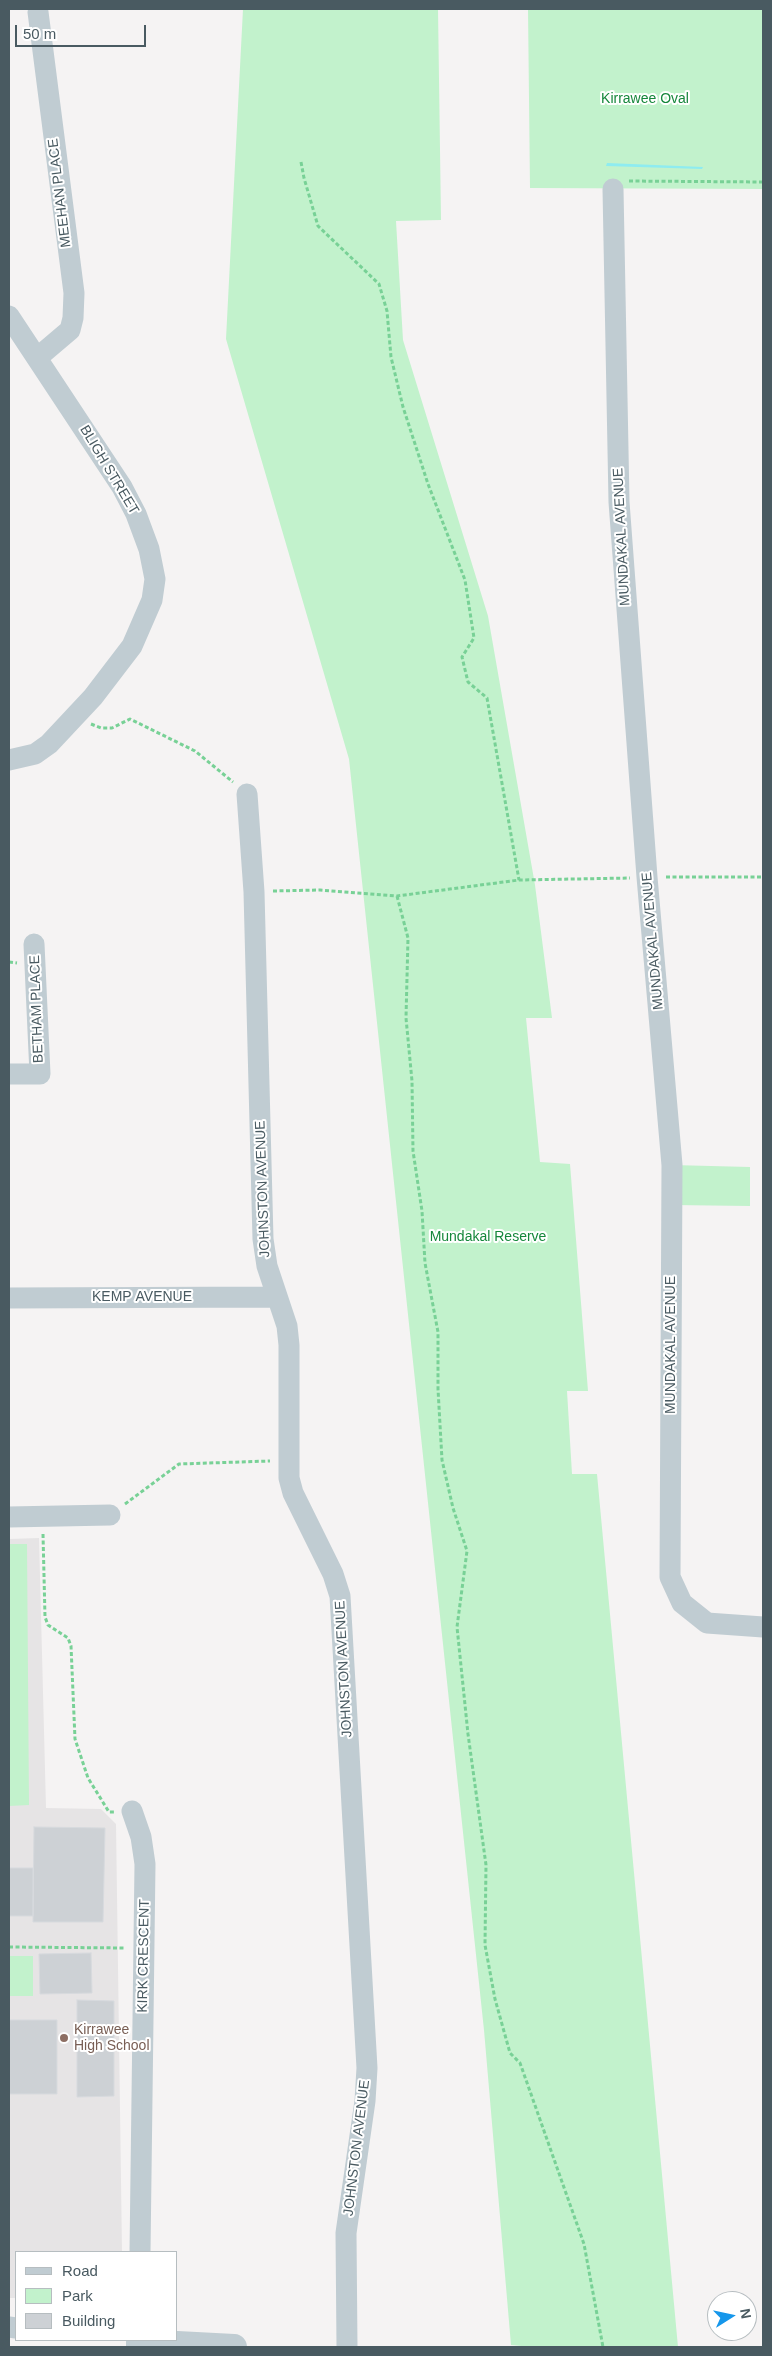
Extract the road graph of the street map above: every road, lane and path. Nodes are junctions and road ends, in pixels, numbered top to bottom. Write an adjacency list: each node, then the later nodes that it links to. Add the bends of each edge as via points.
1 (38, 12): 6 (street, MEEHAN PLACE, via 74,293 70,330)
2 (301, 162): 12 (path, via 318,226 379,284 387,311 391,357 402,407 465,580 474,638 462,657 468,682 487,698)
3 (763, 182): 4 (path, via 626,181)
4 (613, 188): 10 (street, MUNDAKAL AVENUE, via 618,502)
5 (9, 316): 6 (street, BLIGH STREET)
6 (37, 358): 8 (street, BLIGH STREET, via 122,487 149,549 155,579 152,600 132,646 93,697 49,744 35,754)
7 (101, 728): 9 (path, via 112,728 130,719 195,750)
8 (9, 760)
9 (247, 794): 13 (street, JOHNSTON AVENUE)
10 (647, 877): 11 (path); 12 (path); 23 (street, MUNDAKAL AVENUE, via 672,1165 670,1577 682,1603 707,1623)
11 (763, 877)
12 (519, 880): 14 (path)
13 (254, 892): 14 (path, via 320,890); 17 (street, JOHNSTON AVENUE, via 263,1239 266,1266)
14 (397, 896): 31 (path, via 408,938 406,1018 412,1081 413,1151 422,1211 424,1263 438,1332 442,1460 467,1552 457,1627 486,1865 485,1946 510,2053 520,2063 584,2244)
15 (34, 944): 16 (street, BETHAM PLACE, via 40,1074)
16 (9, 1074)
17 (276, 1297): 18 (street, KEMP AVENUE); 19 (street, JOHNSTON AVENUE, via 287,1326 289,1345)
18 (9, 1298)
19 (287, 1461): 20 (path, via 180,1464); 30 (street, JOHNSTON AVENUE, via 293,1493 333,1574 340,1596 367,2068 346,2233)
20 (110, 1515): 21 (street)
21 (42, 1516): 22 (street); 24 (path, via 45,1617 48,1626 68,1638 71,1646 75,1739 88,1778 109,1812)
22 (9, 1517)
23 (763, 1627)
24 (132, 1811): 27 (street, KIRK CRESCENT, via 141,1837 145,1864)
25 (9, 1947): 26 (path)
26 (129, 1948)
27 (140, 2251)
28 (136, 2342): 29 (street)
29 (234, 2347)
30 (347, 2347)
31 (603, 2347)

